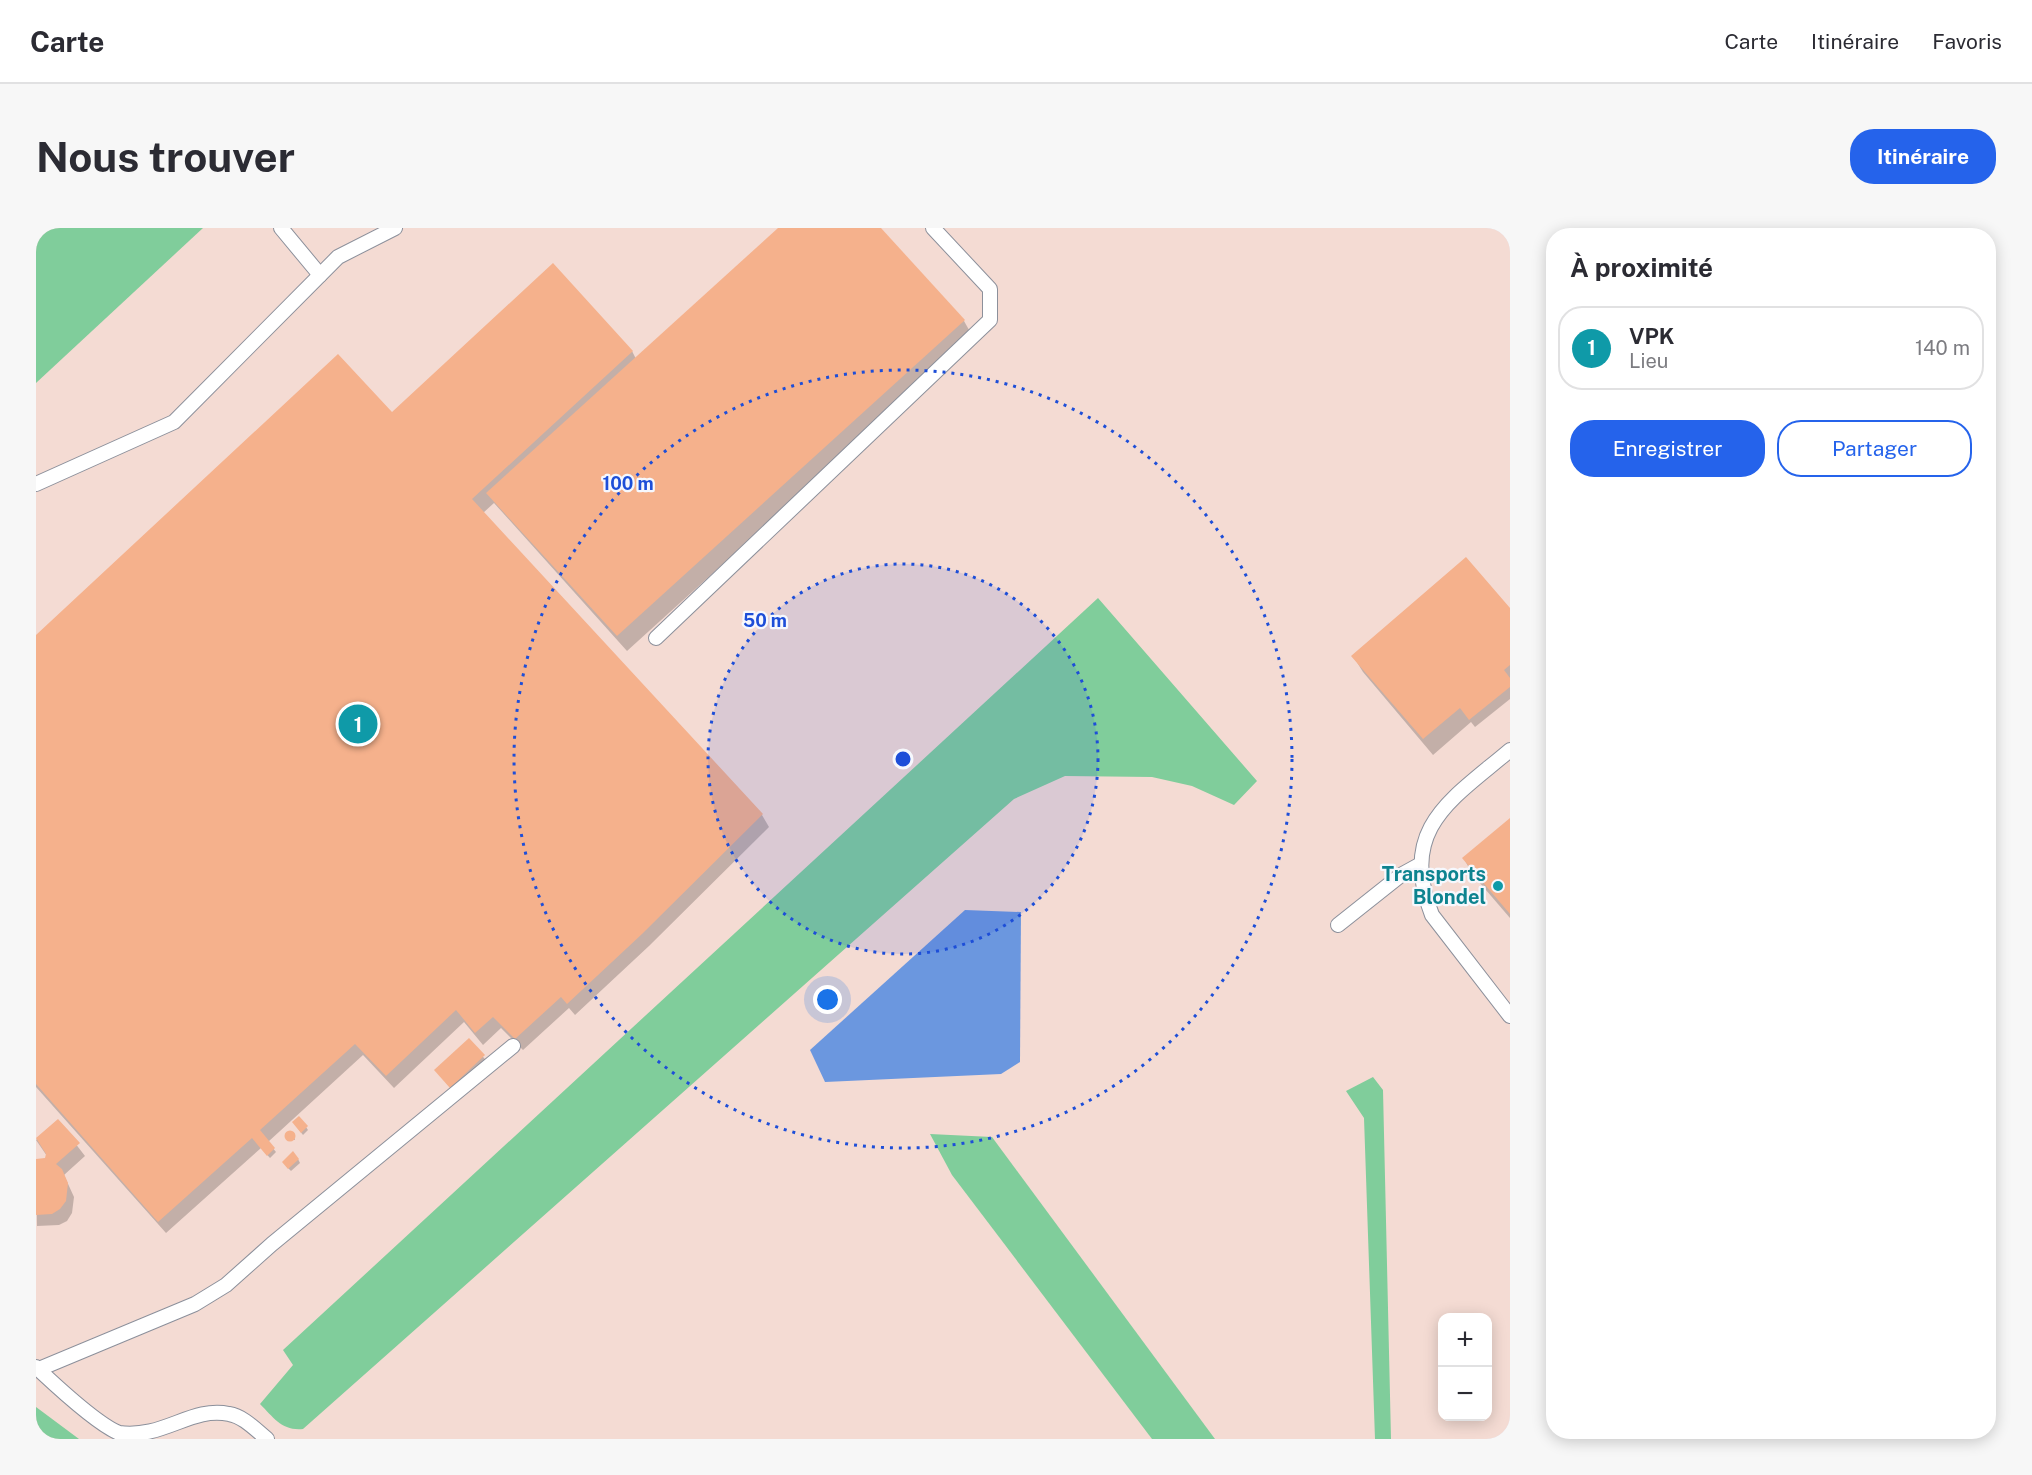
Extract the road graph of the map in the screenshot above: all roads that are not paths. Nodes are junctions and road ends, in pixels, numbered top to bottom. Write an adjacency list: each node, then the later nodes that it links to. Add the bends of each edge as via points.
1 (281, 228): 4 (lane)
2 (395, 228): 4 (lane, via 338,257)
3 (933, 228): 6 (lane, via 990,290 990,320)
4 (320, 275): 5 (lane, via 174,422)
5 (36, 484)
6 (656, 638)
7 (1510, 750): 8 (lane, via 1441,811 1422,845)
8 (1421, 864): 9 (lane); 10 (lane, via 1425,899 1432,915)
9 (1338, 925)
10 (1510, 1016)
11 (513, 1046): 12 (lane, via 226,1286 195,1305)
12 (37, 1368): 13 (lane, via 118,1433 153,1437 214,1413 230,1414)
13 (267, 1439)

